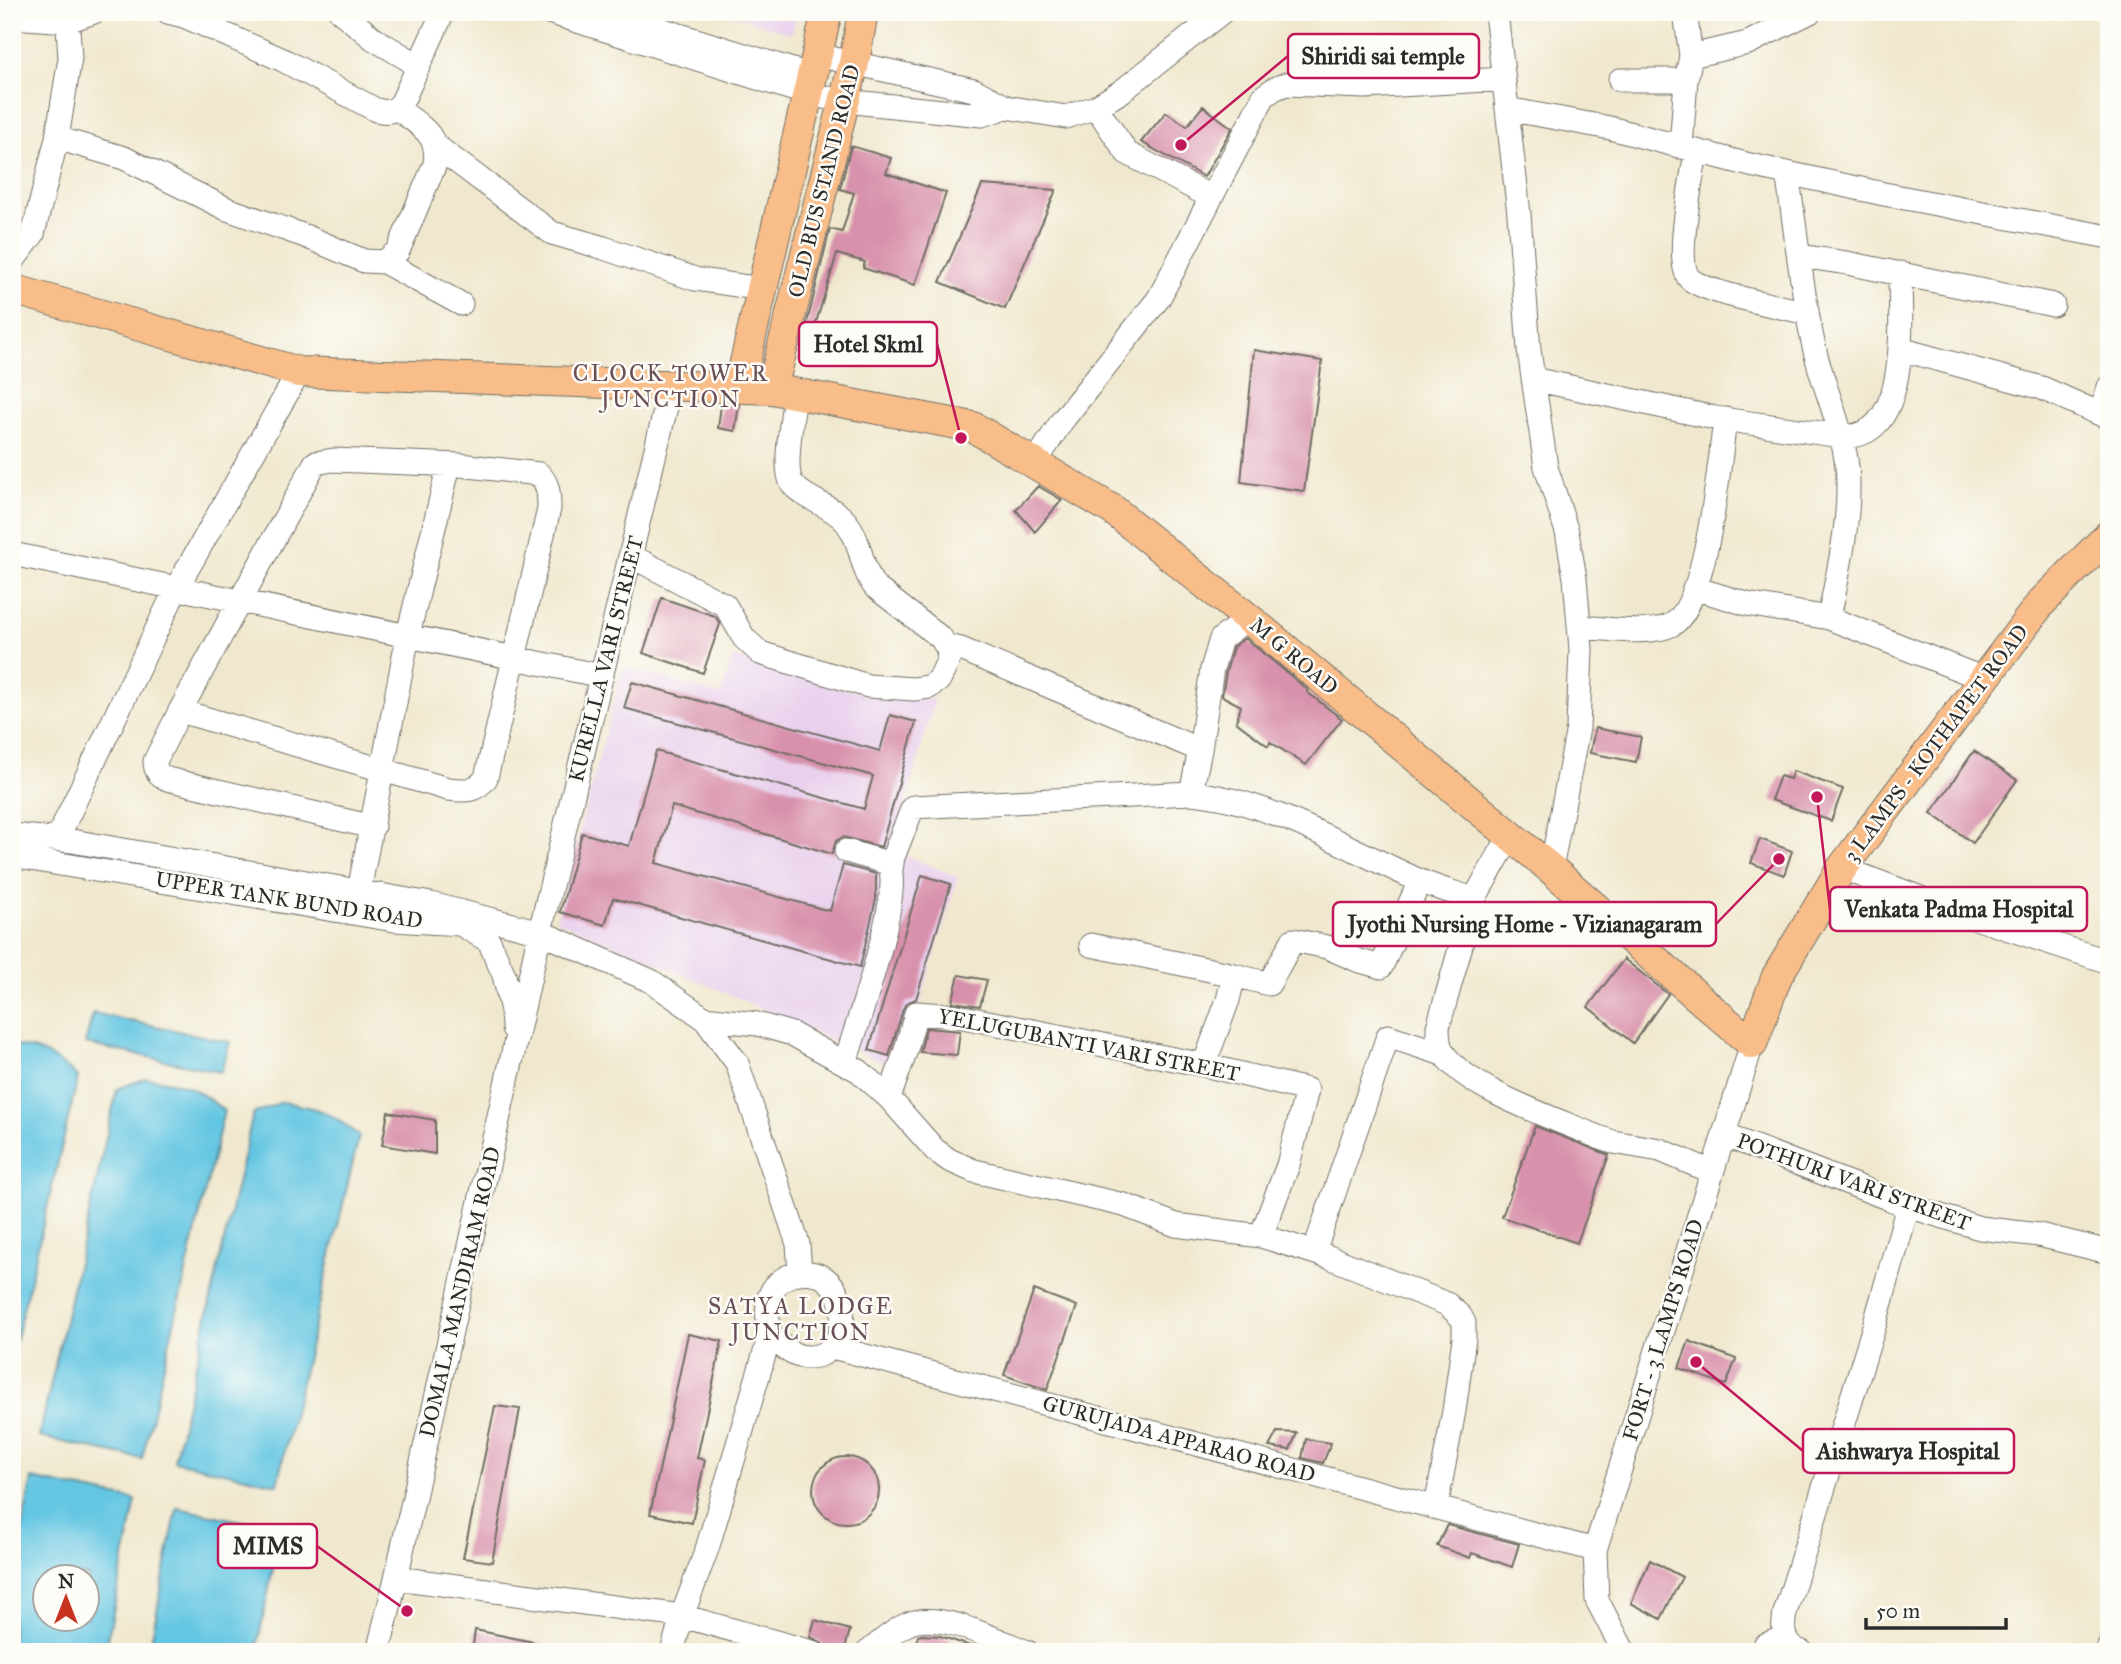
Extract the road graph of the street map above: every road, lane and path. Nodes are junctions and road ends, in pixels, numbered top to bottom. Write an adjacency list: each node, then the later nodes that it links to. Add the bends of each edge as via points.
1 (94, 12): 13 (street)
2 (168, 12): 25 (street, via 283,60 376,110)
3 (341, 12): 17 (street, via 374,39)
4 (443, 12): 17 (street)
5 (549, 12): 18 (street)
6 (605, 12): 18 (street)
7 (827, 12): 18 (main road, OLD BUS STAND ROAD)
8 (863, 12): 16 (main road, OLD BUS STAND ROAD)
9 (1222, 12): 24 (street)
10 (1496, 12): 19 (street)
11 (1685, 12): 15 (street)
12 (1810, 12): 15 (street, via 1748,43)
13 (67, 17): 14 (street); 27 (street, via 70,58)
14 (13, 20)
15 (1691, 55): 21 (street)
16 (854, 63): 18 (street); 22 (main road, OLD BUS STAND ROAD); 23 (street, via 974,90)
17 (418, 65): 25 (street)
18 (813, 75): 22 (street); 38 (main road, OLD BUS STAND ROAD)
19 (1504, 79): 26 (street); 31 (street, via 1365,87 1286,84 1258,106)
20 (1620, 80): 21 (street)
21 (1686, 80): 29 (street)
22 (844, 101): 23 (street, via 982,115); 48 (main road, OLD BUS STAND ROAD)
23 (1006, 107): 24 (street, via 1066,117)
24 (1096, 107): 31 (street, via 1127,153)
25 (397, 108): 28 (street, via 430,134)
26 (1507, 109): 29 (street); 44 (street)
27 (57, 138): 34 (street, via 33,234); 35 (street, via 124,158 227,209 364,261)
28 (436, 146): 35 (street, via 435,164 398,251); 38 (street, via 552,233 695,279)
29 (1688, 148): 30 (street); 41 (street, via 1682,247 1689,278 1706,288)
30 (1787, 173): 32 (street); 33 (street)
31 (1211, 197): 52 (street, via 1159,299 1062,421)
32 (2109, 237)
33 (1800, 256): 36 (street); 41 (street)
34 (12, 262)
35 (384, 262): 39 (street)
36 (1899, 273): 40 (street); 42 (street)
37 (12, 289): 43 (main road, M G ROAD)
38 (762, 289): 47 (main road, OLD BUS STAND ROAD)
39 (461, 304)
40 (2053, 305)
41 (1807, 313): 51 (street)
42 (1899, 349): 49 (street, via 2042,388); 51 (street, via 1890,402 1877,424 1866,434)
43 (299, 372): 45 (main road, M G ROAD); 58 (street)
44 (1533, 379): 50 (street); 62 (street, via 1546,467 1567,531)
45 (671, 386): 47 (main road, M G ROAD); 56 (street, KURELLA VARI STREET)
46 (2109, 387): 49 (street)
47 (739, 388): 48 (main road, M G ROAD)
48 (784, 391): 52 (main road, M G ROAD, via 973,427); 64 (street, via 792,484 847,523 875,587)
49 (2105, 415)
50 (1726, 419): 51 (street); 57 (street, via 1708,541)
51 (1841, 436): 61 (street, via 1848,519)
52 (1035, 463): 60 (main road, M G ROAD, via 1113,510)
53 (449, 465): 59 (street, via 315,463); 63 (street); 65 (street, via 524,471 545,481 550,509)
54 (2109, 535): 67 (main road, 3 LAMPS - KOTHAPET ROAD, via 2041,603)
55 (12, 554): 58 (street)
56 (631, 556): 64 (street, via 725,606 744,638 760,653 869,686 929,687 944,670); 66 (street, KURELLA VARI STREET)
57 (1694, 588): 61 (street, via 1746,604); 62 (street, via 1690,602 1670,626 1650,630)
58 (176, 589): 59 (street); 75 (street)
59 (239, 602): 63 (street); 68 (street)
60 (1248, 618): 69 (street, via 1221,639); 74 (main road, M G ROAD)
61 (1829, 618): 67 (street)
62 (1579, 627): 79 (street, via 1577,728)
63 (408, 635): 65 (street); 70 (street)
64 (947, 646): 69 (street)
65 (516, 658): 66 (street); 70 (street, via 486,778 480,786 448,789)
66 (602, 676): 84 (street, KURELLA VARI STREET)
67 (1984, 679): 78 (main road, 3 LAMPS - KOTHAPET ROAD)
68 (180, 711): 70 (street); 72 (street, via 155,761 159,775)
69 (1200, 750): 71 (street)
70 (384, 771): 72 (street)
71 (1191, 793): 80 (street, via 914,807); 81 (street, via 1235,799)
72 (373, 827): 82 (street)
73 (12, 835): 75 (street, UPPER TANK BUND ROAD)
74 (1510, 836): 79 (main road, M G ROAD); 83 (street)
75 (57, 839): 82 (street, UPPER TANK BUND ROAD)
76 (846, 850): 80 (street, via 888,863)
77 (12, 856): 90 (street, UPPER TANK BUND ROAD, via 394,920 460,924 489,941 504,975)
78 (1842, 868): 86 (street); 89 (main road, 3 LAMPS - KOTHAPET ROAD, via 1777,976)
79 (1551, 869): 89 (main road, M G ROAD)
80 (891, 870): 92 (street, via 881,947)
81 (1420, 881): 83 (street); 87 (street, via 1381,967 1293,940 1269,984)
82 (359, 891): 84 (street, UPPER TANK BUND ROAD)
83 (1474, 900): 91 (street, via 1438,1027)
84 (540, 932): 88 (street, UPPER TANK BUND ROAD, via 651,981); 90 (street, DOMALA MANDIRAM ROAD)
85 (1091, 945): 87 (street)
86 (2109, 962)
87 (1234, 975): 93 (street)
88 (704, 1018): 92 (street, via 757,1024 792,1034); 101 (street, via 737,1063 798,1244)
89 (1752, 1044): 95 (street, FORT - 3 LAMPS ROAD)
90 (514, 1052): 106 (street, DOMALA MANDIRAM ROAD)
91 (1443, 1054): 96 (street, via 1487,1090 1598,1137 1660,1150); 99 (street, via 1388,1036)
92 (845, 1063): 94 (street)
93 (1204, 1065): 94 (street, YELUGUBANTI VARI STREET, via 958,1016 916,1013); 98 (street, YELUGUBANTI VARI STREET, via 1307,1090 1288,1165)
94 (889, 1098): 98 (street, via 935,1150 974,1171 1124,1205 1176,1225)
95 (1724, 1135): 96 (street, FORT - 3 LAMPS ROAD); 97 (street, POTHURI VARI STREET)
96 (1713, 1172): 105 (street, FORT - 3 LAMPS ROAD)
97 (1908, 1206): 100 (street, POTHURI VARI STREET, via 1980,1227); 109 (street)
98 (1261, 1236): 99 (street)
99 (1314, 1252): 104 (street, via 1447,1304 1464,1322)
100 (2109, 1252)
101 (800, 1272): 102 (street, via 787,1277 770,1296); 103 (street, via 828,1281 836,1295 843,1323)
102 (770, 1335): 103 (street, via 786,1351 803,1357 819,1356); 107 (street, via 707,1549)
103 (832, 1347): 104 (street, GURUJADA APPARAO ROAD)
104 (1436, 1507): 105 (street, GURUJADA APPARAO ROAD)
105 (1595, 1550): 108 (street, FORT - 3 LAMPS ROAD, via 1597,1600)
106 (397, 1578): 107 (street); 111 (street, DOMALA MANDIRAM ROAD)
107 (682, 1616): 112 (street); 113 (street)
108 (1606, 1617): 116 (street); 117 (street)
109 (1784, 1630): 118 (street); 119 (street, via 1789,1645)
110 (2109, 1647): 120 (street)
111 (378, 1652)
112 (672, 1652)
113 (812, 1652)
114 (868, 1652): 115 (street, via 909,1623 925,1620 944,1622)
115 (1027, 1652)
116 (1609, 1652)
117 (1624, 1652)
118 (1762, 1652)
119 (1802, 1652)
120 (2107, 1652)

